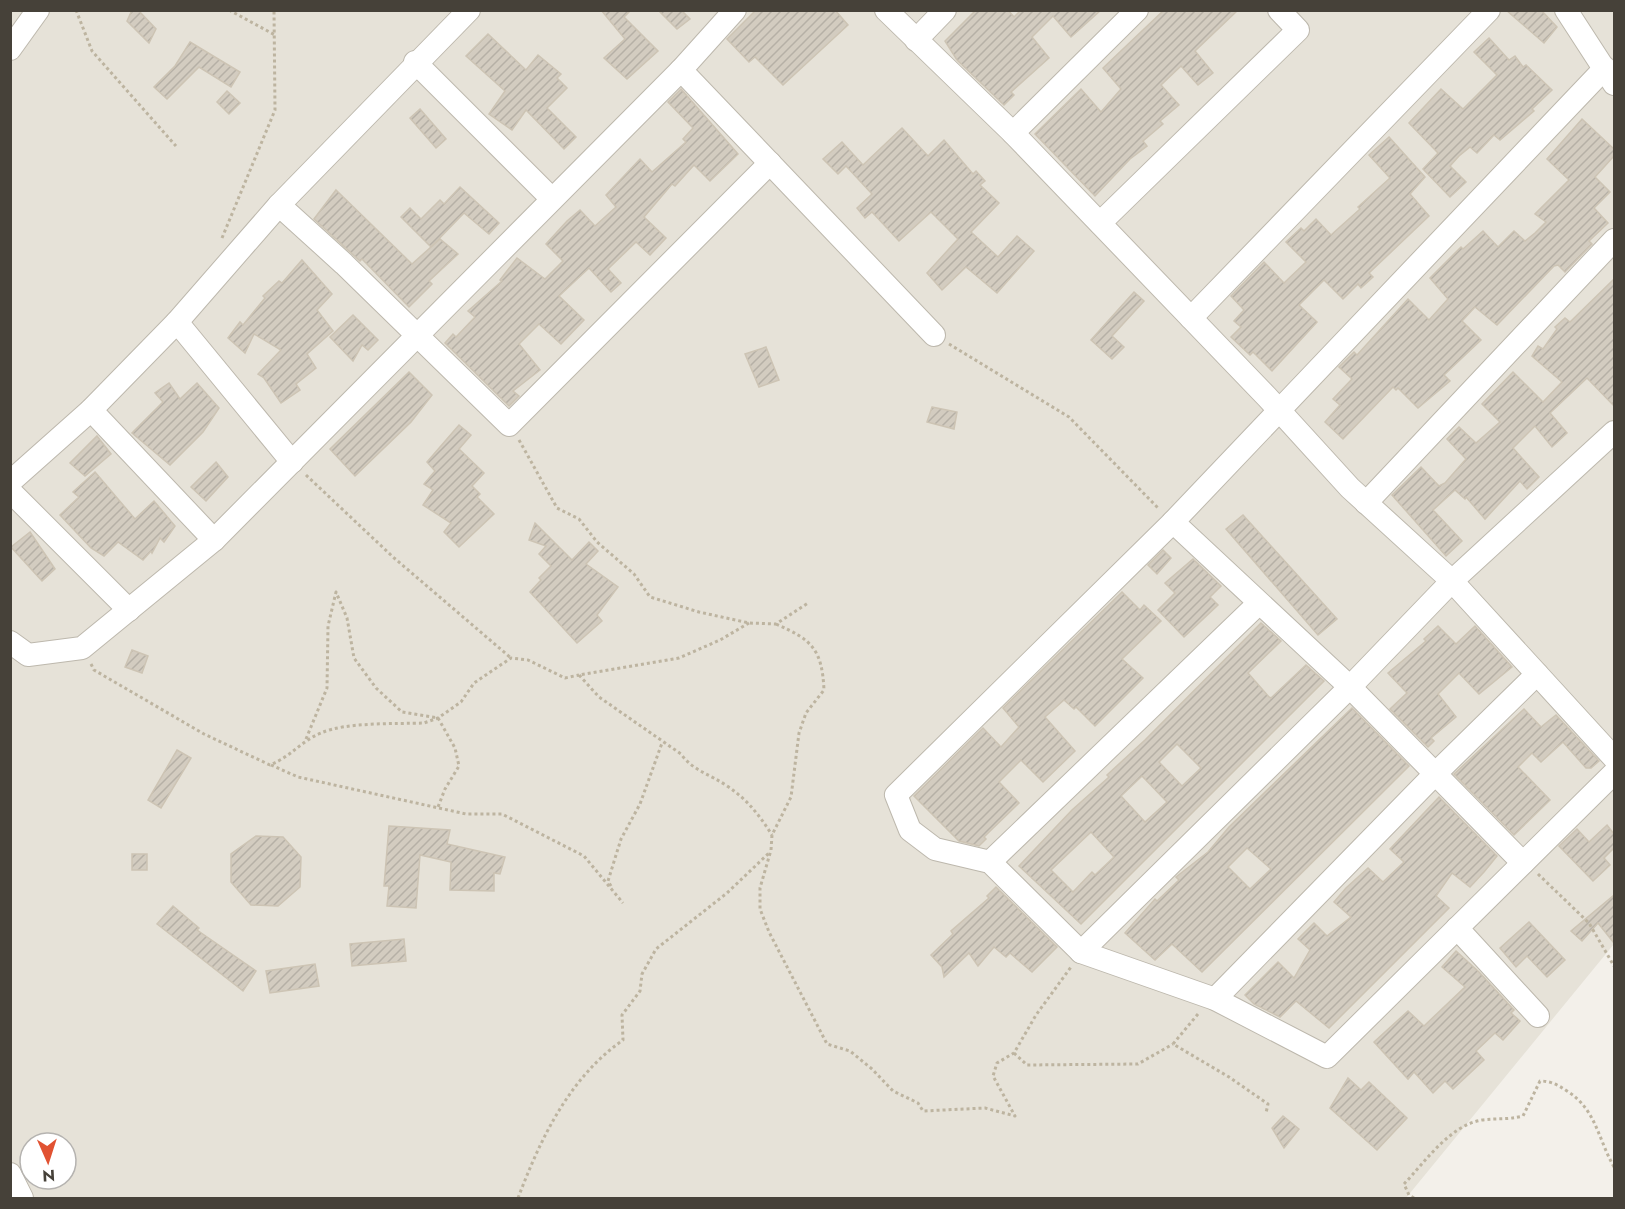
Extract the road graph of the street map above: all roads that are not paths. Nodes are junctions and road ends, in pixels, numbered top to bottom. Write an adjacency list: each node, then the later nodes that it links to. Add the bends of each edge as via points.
1 (38, 10): 11 (street)
2 (469, 10): 12 (street)
3 (735, 10): 13 (street)
4 (886, 10): 10 (street)
5 (945, 10): 10 (street)
6 (1137, 10): 15 (street)
7 (1280, 10): 19 (street, via 1298,30)
8 (1489, 10): 21 (street)
9 (1566, 10): 14 (street)
10 (916, 40): 15 (street)
11 (10, 50)
12 (416, 62): 17 (street); 18 (street)
13 (681, 70): 16 (street); 17 (street)
14 (1610, 76): 26 (street)
15 (1013, 133): 19 (street)
16 (770, 163): 23 (street); 24 (street, via 509,425)
17 (552, 199): 24 (street)
18 (279, 205): 22 (street); 24 (street)
19 (1100, 223): 21 (street)
20 (1614, 240): 31 (street)
21 (1191, 318): 26 (street)
22 (177, 321): 25 (street); 28 (street)
23 (934, 335)
24 (415, 336): 28 (street)
25 (91, 410): 29 (street); 33 (street)
26 (1279, 410): 31 (street); 32 (street)
27 (1614, 432): 34 (street)
28 (292, 462): 33 (street)
29 (10, 482)
30 (10, 491): 36 (street)
31 (1366, 503): 34 (street)
32 (1173, 522): 35 (street); 43 (street, via 896,795 910,830 935,849)
33 (214, 540): 36 (street)
34 (1452, 581): 38 (street); 39 (street)
35 (1258, 604): 39 (street); 43 (street)
36 (129, 610): 37 (street, via 82,648 28,655)
37 (10, 642)
38 (1537, 674): 40 (street); 42 (street)
39 (1350, 687): 42 (street); 46 (street)
40 (1614, 758)
41 (1614, 773): 44 (street)
42 (1435, 774): 44 (street); 47 (street)
43 (990, 862): 46 (street)
44 (1527, 866): 45 (street)
45 (1457, 928): 47 (street, via 1327,1057); 48 (street)
46 (1081, 952): 47 (street)
47 (1215, 999)
48 (1538, 1016)
49 (10, 1174): 50 (street)
50 (22, 1198)

